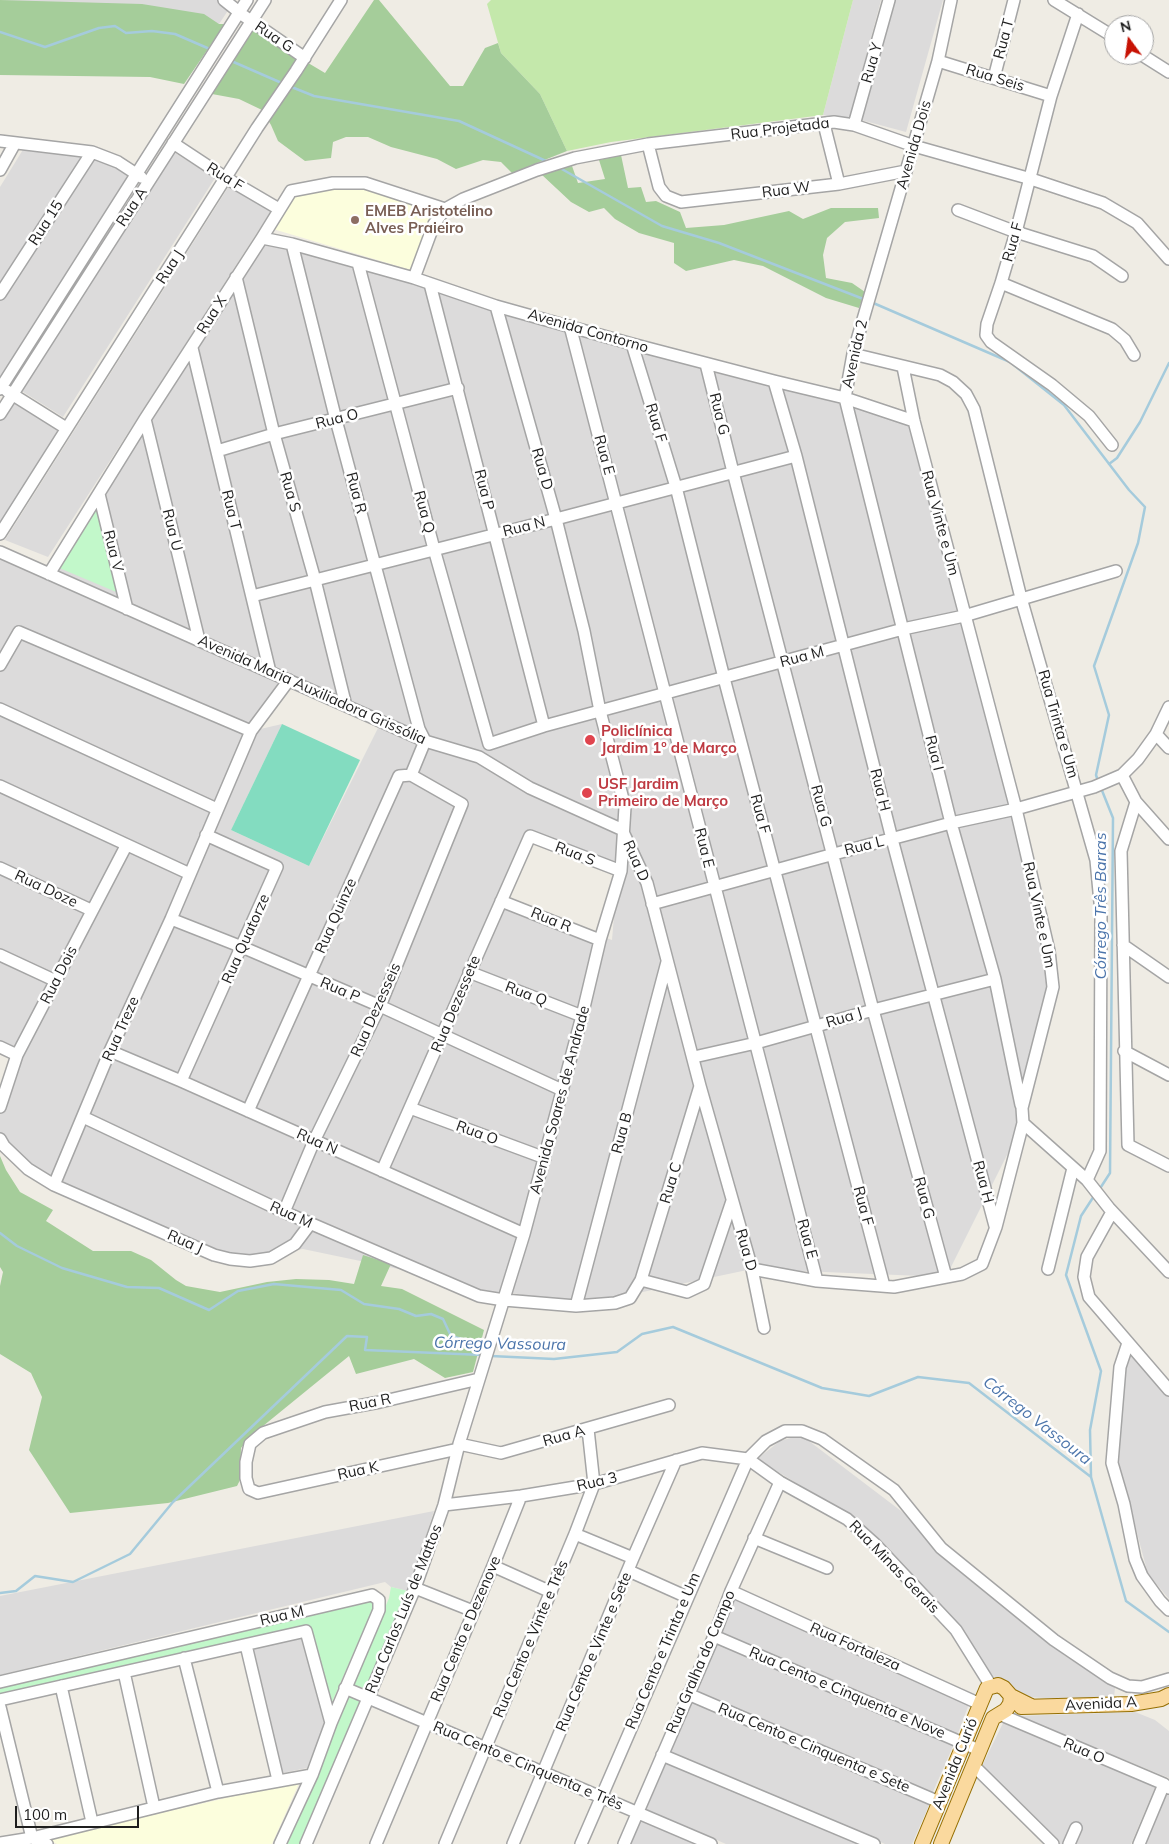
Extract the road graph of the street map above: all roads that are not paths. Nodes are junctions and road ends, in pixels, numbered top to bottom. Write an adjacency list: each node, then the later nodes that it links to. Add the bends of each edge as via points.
1 (224, 0): 10 (street, Rua G)
2 (247, 0): 10 (street, Rua A)
3 (265, 0): 10 (street, Rua A)
4 (341, 0): 12 (street, Rua J)
5 (889, 0): 20 (street, Rua Y)
6 (951, 0): 13 (street, Avenida Dois)
7 (1014, 0): 16 (street, Rua T)
8 (1054, 0): 9 (street)
9 (1078, 14): 11 (street); 17 (street, Rua F)
10 (245, 17): 12 (street, Rua G); 18 (street, Rua A, via 214,51); 21 (street, Rua A, via 227,59)
11 (1104, 31)
12 (305, 58): 31 (street, Rua J)
13 (938, 61): 16 (street, Rua Seis); 26 (street, Avenida Dois)
14 (1154, 63): 15 (street)
15 (1169, 72)
16 (994, 78): 17 (street, Rua Seis)
17 (1051, 96): 32 (street, Rua F)
18 (168, 124): 21 (street); 30 (street, Rua A)
19 (824, 124): 20 (street, Rua Projetada); 25 (street, Rua Projetada); 34 (street)
20 (854, 125): 26 (street, Rua Projetada)
21 (181, 131): 24 (street, Rua A)
22 (0, 141): 23 (street)
23 (15, 143): 27 (street); 28 (street)
24 (173, 143): 31 (street, Rua F); 33 (street, Rua A)
25 (648, 144): 34 (street, Rua W, via 659,187 666,196 680,202); 36 (street, Rua Projetada, via 564,161)
26 (914, 146): 29 (street, Avenida Dois); 32 (street, Rua Projetada)
27 (92, 152): 30 (street, via 118,162); 48 (street, Rua 15)
28 (0, 170)
29 (906, 171): 34 (street, Rua W); 50 (street, Avenida Dois)
30 (136, 174): 33 (street); 51 (street, Rua A)
31 (226, 178): 35 (street, Rua F); 70 (street, Rua J)
32 (1031, 179): 38 (street, Rua F); 41 (street, Rua Projetada, via 1103,203 1137,223)
33 (148, 182): 53 (street, Rua A)
34 (839, 184)
35 (279, 209): 36 (street, Rua X, via 291,191 333,183 365,182); 39 (street, Rua X)
36 (445, 209): 45 (street, via 434,224)
37 (958, 210): 38 (street)
38 (1016, 232): 43 (street, via 1094,256); 46 (street, Rua F)
39 (262, 238): 40 (street, Avenida Contorno); 44 (street, Rua X)
40 (292, 244): 42 (street, Avenida Contorno); 68 (street, Rua R)
41 (1169, 259)
42 (358, 263): 45 (street, Avenida Contorno); 65 (street, Rua Q)
43 (1122, 276)
44 (236, 277): 55 (street, Rua X); 71 (street, Rua S)
45 (414, 278): 47 (street, Avenida Contorno)
46 (1001, 283): 57 (street, via 1112,329 1125,340); 72 (street, Rua F, via 986,335 1089,416)
47 (430, 284): 49 (street, Avenida Contorno); 62 (street, Rua P)
48 (0, 294)
49 (496, 306): 52 (street, Avenida Contorno); 79 (street, Rua D)
50 (866, 309): 56 (street, Avenida 2)
51 (42, 323): 53 (street); 61 (street, Rua A)
52 (570, 326): 54 (street, Avenida Contorno); 78 (street, Rua E)
53 (54, 330): 63 (street, Rua A)
54 (632, 344): 58 (street, Avenida Contorno); 76 (street, Rua F)
55 (192, 348): 67 (street, Rua X); 73 (street, Rua T)
56 (853, 354): 59 (street, Rua Trinta e Um); 64 (street, Avenida 2)
57 (1134, 355)
58 (706, 364): 60 (street, Avenida Contorno); 75 (street, Rua G)
59 (903, 366): 69 (street, Rua Vinte e Um); 89 (street, Rua Trinta e Um, via 940,375 953,382 966,394 974,409)
60 (774, 382): 64 (street, Avenida Contorno); 74 (street, Rua H)
61 (1, 388): 63 (street)
62 (458, 388): 65 (street, Rua O); 81 (street, Rua P)
63 (12, 394): 66 (street, Rua A); 70 (street)
64 (845, 398): 69 (street, Avenida Contorno); 92 (street, Rua I)
65 (396, 404): 68 (street, Rua O); 82 (street, Rua Q)
66 (0, 414)
67 (145, 419): 77 (street, Rua X); 93 (street, Rua U)
68 (336, 420): 71 (street, Rua O); 84 (street, Rua R)
69 (914, 421): 91 (street, Rua Vinte e Um)
70 (66, 428): 80 (street, Rua J)
71 (274, 434): 73 (street, Rua O); 87 (street, Rua S)
72 (1112, 445)
73 (217, 451): 88 (street, Rua T)
74 (796, 456): 75 (street, Rua N); 94 (street, Rua H)
75 (733, 472): 76 (street, Rua N); 95 (street, Rua G)
76 (676, 487): 78 (street, Rua N); 98 (street, Rua F)
77 (99, 494): 86 (street, Rua X); 90 (street, Rua V)
78 (616, 503): 79 (street, Rua N); 100 (street, Rua E)
79 (556, 519): 81 (street, Rua N); 104 (street, Rua D)
80 (0, 534)
81 (495, 534): 82 (street, Rua N); 105 (street, Rua P)
82 (434, 549): 84 (street, Rua N); 109 (street, Rua Q)
83 (0, 552): 86 (street, Avenida Maria Auxiliadora Grissólia)
84 (375, 564): 87 (street, Rua N); 108 (street, Rua R, via 419,729)
85 (1116, 571): 89 (street, Rua M)
86 (49, 574): 90 (street, Avenida Maria Auxiliadora Grissólia)
87 (315, 580): 88 (street, Rua N); 101 (street, Rua S)
88 (252, 596): 97 (street, Rua T)
89 (1021, 598): 91 (street, Rua M); 115 (street, Rua Trinta e Um)
90 (127, 609): 93 (street, Avenida Maria Auxiliadora Grissólia)
91 (964, 616): 92 (street, Rua M); 118 (street, Rua Vinte e Um)
92 (903, 629): 94 (street, Rua M); 119 (street, Rua I)
93 (199, 640): 97 (street, Avenida Maria Auxiliadora Grissólia)
94 (844, 646): 95 (street, Rua M); 123 (street, Rua H)
95 (783, 662): 98 (street, Rua M); 126 (street, Rua G)
96 (0, 665): 106 (street, via 19,632)
97 (270, 672): 99 (street, Avenida Maria Auxiliadora Grissólia)
98 (724, 678): 100 (street, Rua M); 128 (street, Rua F)
99 (289, 680): 101 (street, Avenida Maria Auxiliadora Grissólia); 106 (street, Rua Treze)
100 (665, 694): 104 (street, Rua M); 131 (street, Rua E)
101 (346, 706): 108 (street, Avenida Maria Auxiliadora Grissólia)
102 (1169, 707): 107 (street)
103 (0, 709): 117 (street)
104 (600, 711): 105 (street, Rua M); 120 (street, Rua D, via 625,807)
105 (544, 726): 109 (street, Rua M)
106 (251, 731): 117 (street, Rua Treze)
107 (1156, 734): 110 (street); 113 (street)
108 (425, 741): 111 (street, Avenida Maria Auxiliadora Grissólia); 112 (street, Rua Quinze)
109 (489, 744): 111 (street)
110 (1169, 748)
111 (479, 757): 120 (street, Avenida Maria Auxiliadora Grissólia, via 530,788)
112 (405, 776): 142 (street, Rua Quinze); 147 (street, Rua Dezesseis, via 462,804)
113 (1122, 776): 115 (street, Rua L); 116 (street)
114 (0, 786): 125 (street)
115 (1078, 792): 118 (street, Rua L); 175 (street, Rua Trinta e Um, via 1096,860 1101,913 1100,1151)
116 (1136, 802): 124 (street); 137 (street, via 1121,851)
117 (217, 809): 121 (street, Rua Treze)
118 (1016, 809): 119 (street, Rua L); 164 (street, Rua Vinte e Um, via 1049,951 1053,986)
119 (951, 823): 123 (street, Rua L); 144 (street, Rua I)
120 (623, 830): 129 (street, Avenida Soares de Andrade); 133 (street, Rua D, via 647,883)
121 (206, 835): 130 (street, Rua Treze); 138 (street, Rua Quatorze, via 277,867)
122 (530, 836): 129 (street, Rua S); 132 (street, Rua Dezessete)
123 (892, 839): 126 (street, Rua L); 146 (street, Rua H)
124 (1169, 840)
125 (126, 846): 130 (street); 134 (street, Rua Dois)
126 (834, 854): 128 (street, Rua L); 148 (street, Rua G)
127 (0, 868): 134 (street, Rua Doze)
128 (774, 871): 131 (street, Rua L); 150 (street, Rua F)
129 (621, 872): 136 (street, Avenida Soares de Andrade)
130 (190, 874): 135 (street, Rua Treze)
131 (714, 887): 133 (street, Rua L); 152 (street, Rua E)
132 (501, 901): 136 (street, Rua R); 141 (street, Rua Dezessete)
133 (652, 904): 140 (street, Rua D)
134 (91, 910): 145 (street, Rua Dois)
135 (171, 919): 138 (street, Rua P); 154 (street, Rua Treze)
136 (600, 940): 149 (street, Avenida Soares de Andrade)
137 (1123, 945): 143 (street); 155 (street)
138 (242, 948): 142 (street, Rua P); 159 (street, Rua Quatorze)
139 (0, 955): 145 (street)
140 (668, 960): 157 (street, Rua D); 190 (street, Rua B)
141 (469, 972): 149 (street, Rua Q); 151 (street, Rua Dezessete)
142 (308, 976): 147 (street, Rua P); 165 (street, Rua Quinze)
143 (1169, 977)
144 (995, 979): 146 (street, Rua J); 164 (street, Rua I)
145 (56, 980): 156 (street, Rua Dois)
146 (934, 995): 148 (street, Rua J); 180 (street, Rua H)
147 (380, 1006): 151 (street, Rua P); 169 (street, Rua Dezesseis)
148 (873, 1010): 150 (street, Rua J); 185 (street, Rua G)
149 (582, 1016): 161 (street, Avenida Soares de Andrade)
150 (815, 1027): 152 (street, Rua J); 188 (street, Rua F)
151 (443, 1035): 161 (street, Rua P); 163 (street, Rua Dezessete)
152 (756, 1043): 157 (street, Rua J); 187 (street, Rua E)
153 (0, 1047): 156 (street)
154 (110, 1051): 159 (street, Rua N); 166 (street, Rua Treze)
155 (1124, 1051): 158 (street); 171 (street, via 1128,1145)
156 (17, 1056): 162 (street, Rua Dois)
157 (694, 1058): 160 (street, Rua D)
158 (1169, 1075)
159 (181, 1081): 165 (street, Rua N)
160 (700, 1086): 176 (street, Rua D); 186 (street, Rua C)
161 (562, 1090): 170 (street, Avenida Soares de Andrade)
162 (0, 1107)
163 (410, 1108): 170 (street, Rua O); 173 (street, Rua Dezessete)
164 (1022, 1108): 167 (street, Rua Vinte e Um)
165 (248, 1111): 169 (street, Rua N)
166 (83, 1117): 174 (street, Rua Treze); 178 (street, Rua M)
167 (1024, 1123): 172 (street); 180 (street, Rua Vinte e Um)
168 (0, 1139): 174 (street, Rua J, via 28,1169)
169 (314, 1141): 173 (street, Rua N); 178 (street, Rua Dezesseis)
170 (545, 1158): 181 (street, Avenida Soares de Andrade)
171 (1169, 1166)
172 (1073, 1168): 175 (street); 183 (street)
173 (382, 1171): 181 (street, Rua N)
174 (54, 1185): 179 (street, Rua J, via 214,1255 230,1259 271,1258 295,1244)
175 (1090, 1185): 177 (street)
176 (732, 1201): 182 (street, Rua D); 186 (street, via 704,1284 687,1292)
177 (1110, 1210): 184 (street); 192 (street, via 1087,1258 1084,1277 1088,1297)
178 (284, 1212): 179 (street, Rua M)
179 (310, 1224): 189 (street, Rua M, via 479,1296)
180 (996, 1227): 185 (street, Rua Vinte e Um, via 982,1264 962,1274)
181 (524, 1234): 189 (street, Avenida Soares de Andrade)
182 (752, 1269): 187 (street, Rua Vinte e Um); 191 (street, Rua D)
183 (1048, 1269)
184 (1168, 1270)
185 (946, 1277): 188 (street, Rua Vinte e Um)
186 (641, 1280): 190 (street, via 630,1298 615,1303)
187 (817, 1281): 188 (street, Rua Vinte e Um)
188 (884, 1286)
189 (504, 1300): 190 (street); 193 (street, Avenida Soares de Andrade)
190 (576, 1306)
191 (764, 1328)
192 (1128, 1343): 194 (street); 215 (street, via 1120,1367 1112,1462 1135,1559 1142,1576)
193 (481, 1374): 197 (street, Rua Carlos Luís de Mattos); 202 (street, Rua R, via 380,1402 325,1412 263,1433 250,1444 246,1462 249,1489)
194 (1169, 1390)
195 (668, 1405): 196 (street, Rua A)
196 (588, 1429): 197 (street, Rua A, via 501,1453); 201 (street, Rua Cento e Vinte e Três)
197 (459, 1447): 202 (street, Rua K); 204 (street, Rua Carlos Luís de Mattos)
198 (748, 1459): 199 (street, Rua 3, via 702,1453); 200 (street, Rua Minas Gerais); 214 (street, Rua Cento e Trinta e Um); 221 (street, via 766,1441 785,1431 802,1430 822,1440 894,1490 941,1548 1062,1645 1110,1678 1128,1686 1142,1687)
199 (676, 1460): 201 (street, Rua 3); 207 (street, Rua Cento e Vinte e Sete)
200 (780, 1482): 206 (street, Rua Gralha do Campo); 224 (street, Rua Minas Gerais, via 847,1519 875,1544 956,1630)
201 (594, 1484): 203 (street, Rua 3); 205 (street, Rua Cento e Vinte e Três)
202 (258, 1493)
203 (521, 1496): 204 (street, Rua 3); 208 (street, Rua Cento e Dezenove)
204 (444, 1505): 211 (street, Rua Carlos Luís de Mattos)
205 (575, 1534): 207 (street); 213 (street, Rua Cento e Vinte e Três)
206 (754, 1538): 209 (street); 212 (street, Rua Gralha do Campo)
207 (633, 1558): 210 (street, Rua Cento e Vinte e Sete)
208 (493, 1566): 213 (street); 216 (street, Rua Cento e Dezenove)
209 (827, 1568)
210 (629, 1571): 214 (street); 242 (street, Rua Cento e Vinte e Sete)
211 (415, 1588): 216 (street); 228 (street, Rua Carlos Luís de Mattos)
212 (731, 1591): 217 (street, Rua Gralha do Campo); 231 (street, Rua Fortaleza)
213 (551, 1592): 238 (street, Rua Cento e Vinte e Três)
214 (686, 1597): 247 (street, Rua Cento e Trinta e Um)
215 (1169, 1610)
216 (473, 1611): 236 (street, Rua Cento e Dezenove)
217 (714, 1636): 226 (street, Rua Gralha do Campo); 237 (street, Rua Cento e Cinquenta e Nove)
218 (246, 1645): 219 (street, Rua M); 235 (street, Rua M, via 306,1631); 244 (street)
219 (184, 1658): 220 (street, Rua M); 246 (street)
220 (124, 1672): 223 (street, Rua M); 249 (street)
221 (1169, 1679)
222 (0, 1682): 225 (street, Rua M, via 372,1595 379,1600 379,1610)
223 (61, 1686): 230 (street, Rua M); 251 (street)
224 (992, 1686): 227 (main road, Avenida A, via 1004,1688); 231 (main road, Avenida Curió, via 984,1692)
225 (345, 1688): 228 (street, Rua Cento e Cinquenta e Três); 235 (street, Rua M)
226 (688, 1694): 240 (street, Rua Gralha do Campo); 248 (street, Rua Cento e Cinquenta e Sete)
227 (1011, 1696): 232 (main road, Avenida A); 234 (main road, Avenida Curió, via 1010,1704)
228 (369, 1697): 236 (street, Rua Cento e Cinquenta e Três); 257 (street, Rua Carlos Luís de Mattos)
229 (1166, 1699): 232 (main road, Avenida A, via 1131,1704)
230 (0, 1700)
231 (980, 1704): 237 (main road, Avenida Curió)
232 (1031, 1706): 234 (main road, Avenida A)
233 (0, 1707): 253 (street)
234 (1003, 1712): 239 (main road, Avenida Curió, via 993,1718); 245 (street, Rua O)
235 (331, 1723): 243 (street, Rua M)
236 (427, 1723): 238 (street, Rua Cento e Cinquenta e Três); 258 (street, Rua Cento e Dezenove)
237 (963, 1744): 239 (street, Rua Cento e Cinquenta e Nove); 248 (main road, Avenida Curió)
238 (486, 1749): 242 (street, Rua Cento e Cinquenta e Três); 259 (street, Rua Cento e Vinte e Três)
239 (979, 1750): 241 (main road, Avenida Curió)
240 (662, 1755): 250 (street, Rua Gralha do Campo); 264 (street)
241 (974, 1765): 266 (main road, Avenida Curió); 267 (street)
242 (542, 1773): 247 (street, Rua Cento e Cinquenta e Três); 260 (street, Rua Cento e Vinte e Sete)
243 (312, 1775): 244 (street); 256 (street)
244 (278, 1780): 246 (street)
245 (1166, 1786): 269 (street)
246 (218, 1792): 249 (street)
247 (600, 1796): 250 (street, Rua Cento e Cinquenta e Três); 261 (street, Rua Cento e Trinta e Um)
248 (939, 1802): 265 (main road, Avenida Curió)
249 (154, 1807): 251 (street)
250 (637, 1812): 262 (street, Rua Gralha do Campo); 263 (street, Rua Cento e Cinquenta e Três)
251 (92, 1822): 253 (street)
252 (1076, 1828): 268 (street)
253 (32, 1838): 254 (street); 255 (street)
254 (0, 1843)
255 (46, 1844)
256 (280, 1844)
257 (306, 1844)
258 (376, 1844)
259 (445, 1844)
260 (513, 1844)
261 (581, 1844)
262 (624, 1844)
263 (711, 1844)
264 (874, 1844)
265 (922, 1844)
266 (941, 1844)
267 (1053, 1844)
268 (1070, 1844)
269 (1139, 1844)

